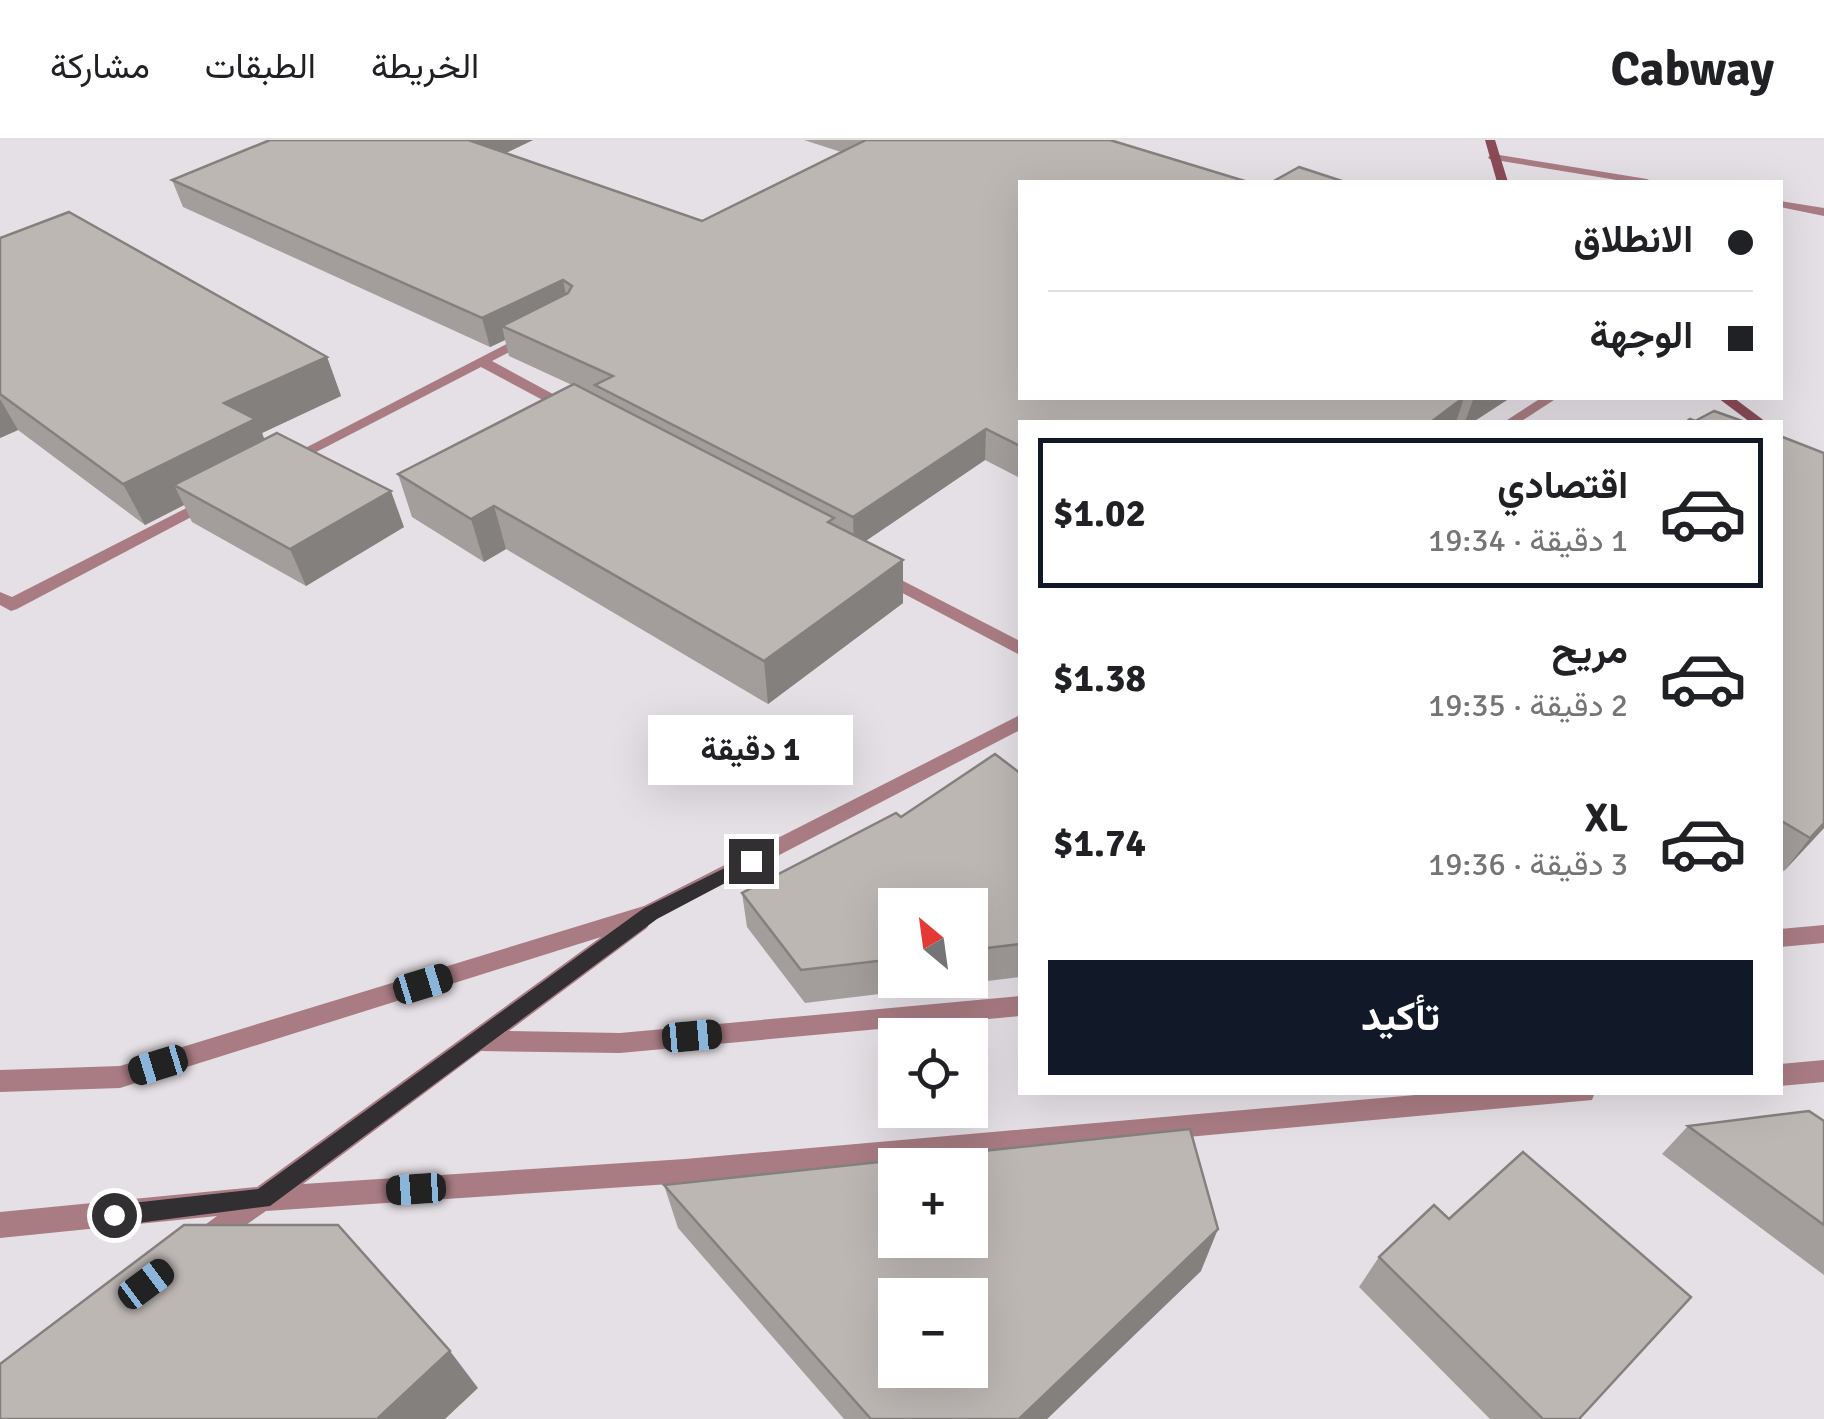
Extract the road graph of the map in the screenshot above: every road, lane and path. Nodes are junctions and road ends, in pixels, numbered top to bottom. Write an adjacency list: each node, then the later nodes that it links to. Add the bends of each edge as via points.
1 (1490, 140): 2 (street)
2 (1493, 157): 3 (street); 4 (street)
3 (1503, 180)
4 (1635, 180)
5 (1783, 205): 6 (street)
6 (1824, 212)
7 (550, 326): 8 (street)
8 (481, 361): 11 (street); 14 (street)
9 (1547, 400): 12 (street)
10 (1728, 400): 13 (street)
11 (585, 417)
12 (1514, 420)
13 (1755, 420)
14 (272, 470)
15 (220, 496): 17 (street, via 10,605)
16 (864, 566): 18 (street)
17 (0, 597)
18 (1018, 649)
19 (1018, 723): 20 (street)
20 (650, 914): 24 (street); 27 (street, via 120,1077)
21 (1824, 934): 22 (street)
22 (1783, 938)
23 (1018, 1006): 24 (street, via 620,1043)
24 (478, 1041): 29 (street)
25 (1824, 1071): 26 (street)
26 (1783, 1075)
27 (0, 1080)
28 (1548, 1095): 29 (street, via 684,1171)
29 (262, 1199): 30 (street); 31 (street)
30 (0, 1225)
31 (185, 1256)

